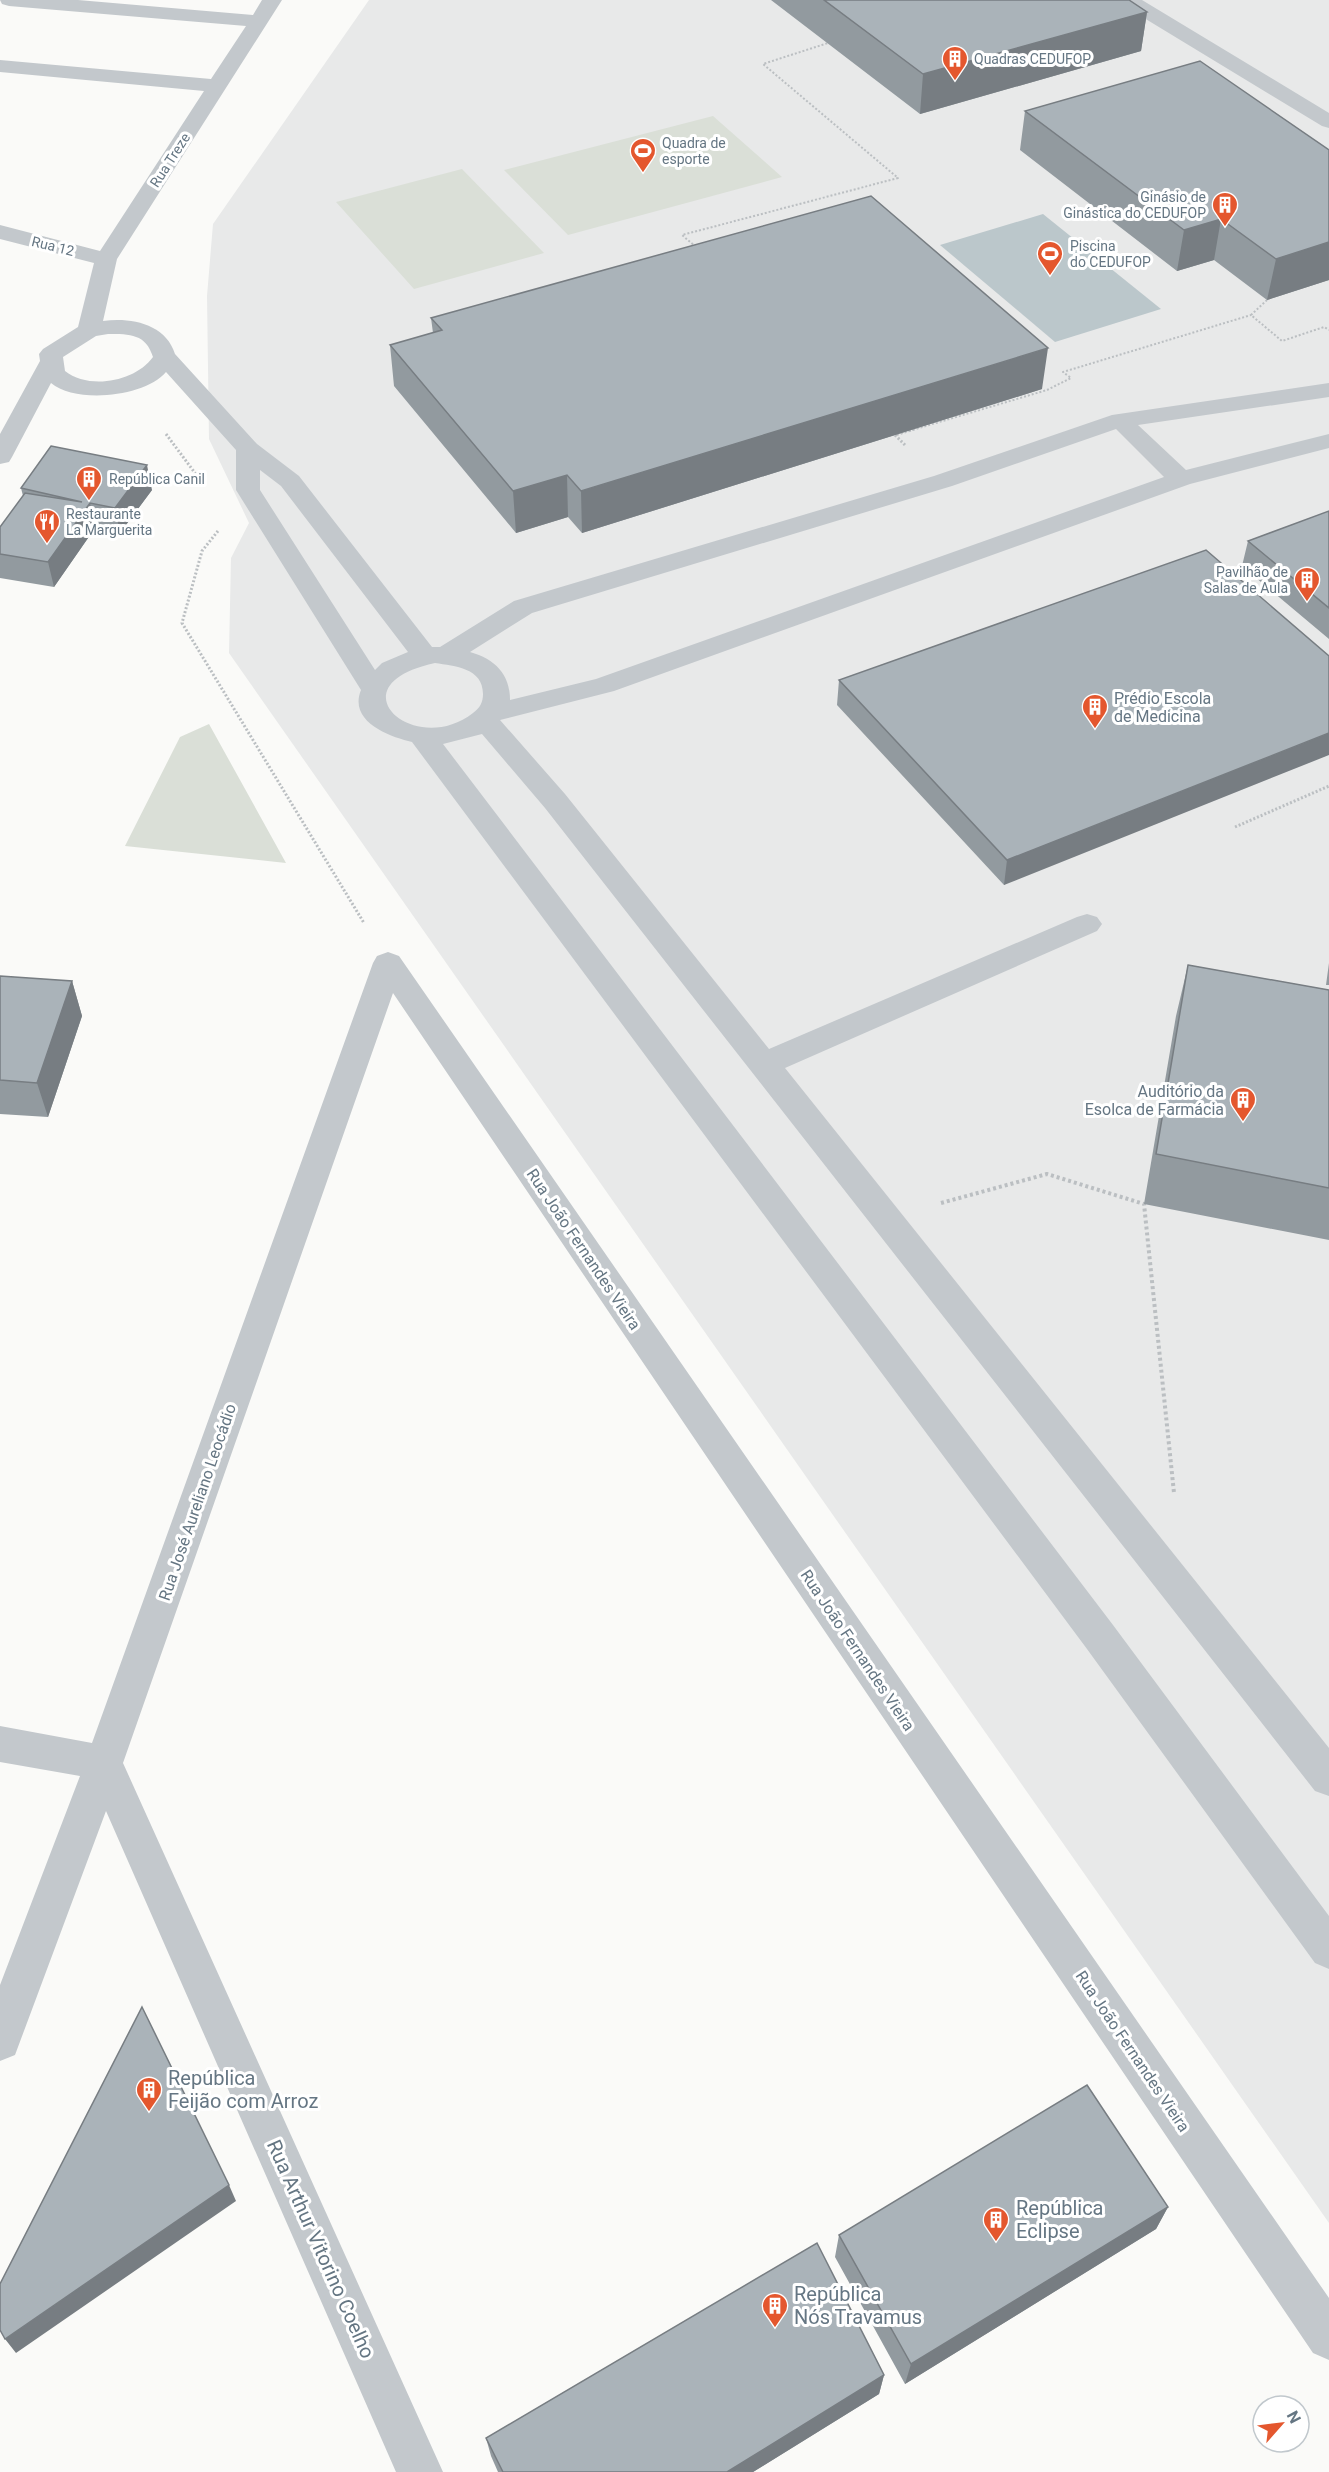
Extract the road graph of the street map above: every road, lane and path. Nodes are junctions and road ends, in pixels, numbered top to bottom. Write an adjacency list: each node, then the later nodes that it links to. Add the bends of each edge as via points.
1 (9, 0): 4 (street)
2 (272, 0): 4 (street, Rua Treze)
3 (1128, 0): 8 (street)
4 (259, 21): 7 (street, Rua Treze)
5 (828, 43): 10 (path, via 763,64 898,178 682,235)
6 (0, 66): 7 (street)
7 (218, 86): 11 (street, Rua Treze)
8 (1329, 122)
9 (0, 232): 11 (street, Rua 12)
10 (698, 249)
11 (106, 259): 14 (street, Rua Treze)
12 (1267, 300): 13 (path)
13 (1251, 315): 15 (path, via 1282,341 1324,327); 26 (path, via 1063,372 1071,378 1047,390 895,435)
14 (89, 330): 16 (street, via 128,327 144,332 156,338); 17 (street, via 51,354)
15 (1329, 330)
16 (164, 356): 17 (street, via 159,367 135,383 99,389 64,383); 22 (street)
17 (49, 365): 23 (street)
18 (1329, 390): 19 (street)
19 (1120, 420): 24 (street); 26 (street)
20 (165, 434): 25 (path)
21 (1329, 441): 24 (street)
22 (248, 449): 28 (street, via 290,481); 29 (street, via 248,490)
23 (0, 457)
24 (1181, 479): 30 (street, via 604,685)
25 (201, 480)
26 (943, 481): 28 (street, via 523,607)
27 (222, 526): 35 (path, via 202,551 183,623)
28 (436, 655): 29 (street, via 406,660 392,667); 30 (street, via 477,663 492,676 499,691 498,702)
29 (373, 688): 31 (street, via 371,701 388,724)
30 (488, 716): 31 (street, via 457,733); 36 (street)
31 (423, 736): 42 (street, via 1100,1637)
32 (1329, 786): 33 (path)
33 (1235, 826)
34 (1087, 924): 36 (street)
35 (388, 963): 40 (street, Rua José Aureliano Leocádio); 44 (street, Rua João Fernandes Vieira)
36 (763, 1065): 37 (street)
37 (886, 1219): 38 (path, via 1047,1174 1144,1204); 41 (street)
38 (1174, 1498)
39 (0, 1744): 40 (street)
40 (104, 1763): 43 (street, Rua José Aureliano Leocádio); 45 (street, Rua Arthur Vitorino Coelho)
41 (1329, 1778)
42 (1329, 1949)
43 (0, 2040)
44 (1329, 2337)
45 (420, 2472)

